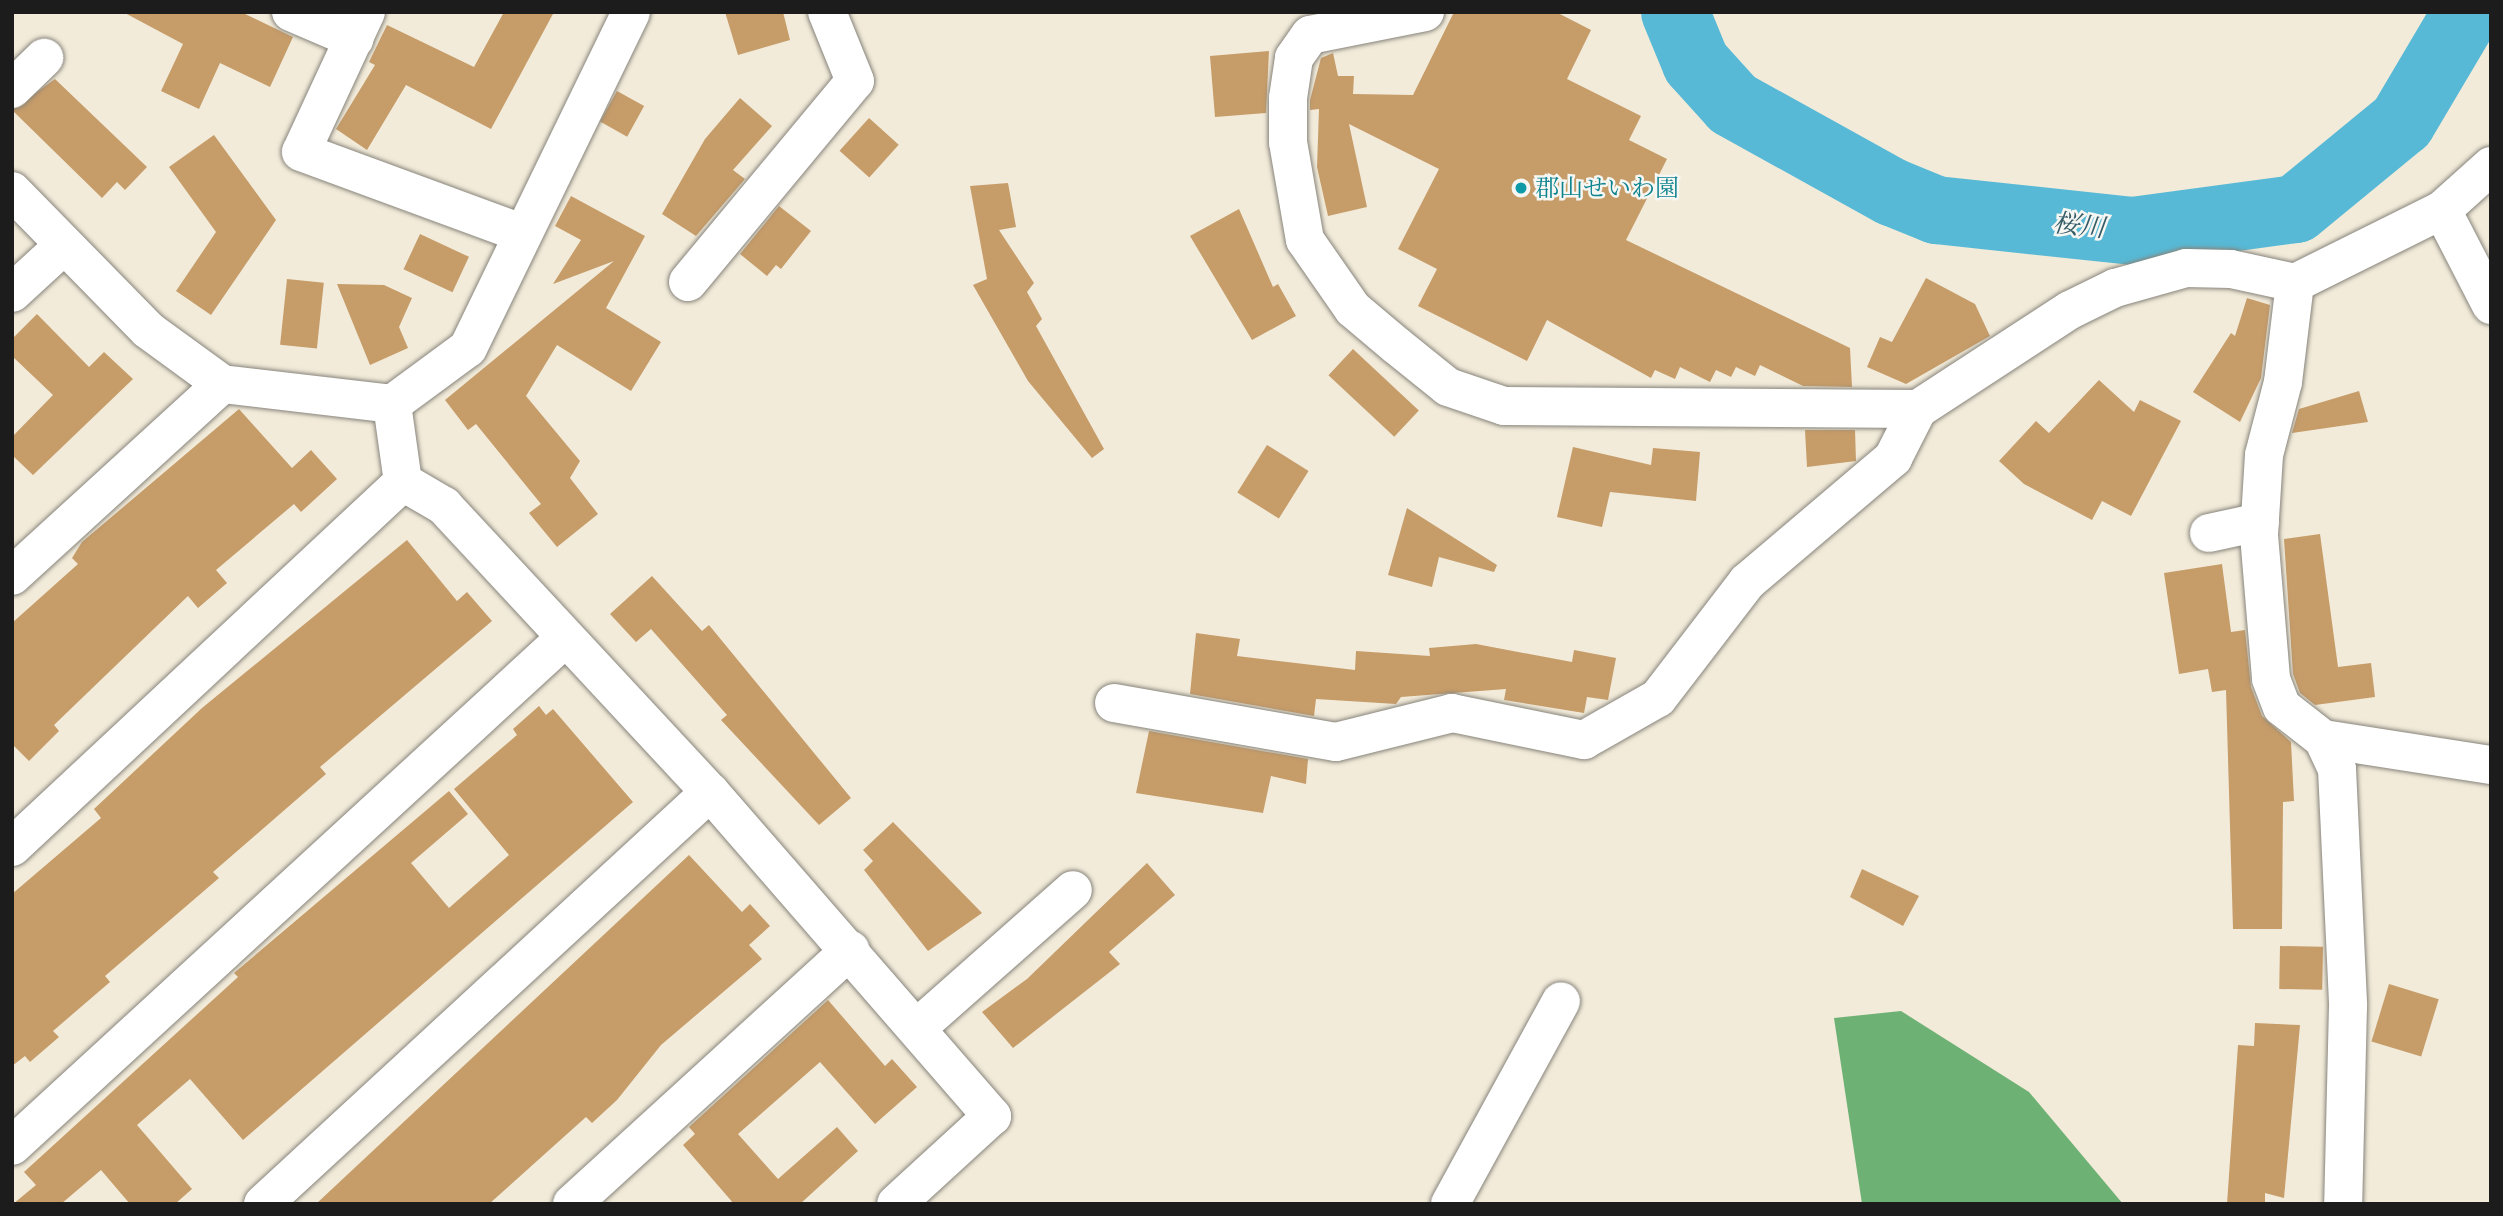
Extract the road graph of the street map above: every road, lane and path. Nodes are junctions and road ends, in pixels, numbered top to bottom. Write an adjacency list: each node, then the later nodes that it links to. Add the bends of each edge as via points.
1 (291, 12): 5 (street)
2 (631, 12): 11 (street)
3 (827, 12): 13 (street, via 855,81)
4 (1424, 12): 19 (street, via 1310,35 1294,58 1288,98 1294,194 1306,240 1353,309 1407,354 1448,387 1504,406)
5 (360, 26): 11 (street, via 301,152)
6 (44, 58): 7 (street)
7 (12, 89)
8 (2491, 166): 10 (street)
9 (12, 191): 12 (street)
10 (2442, 210): 14 (street); 16 (street)
11 (519, 232): 18 (street, via 468,348)
12 (62, 247): 15 (street); 17 (street, via 148,330)
13 (688, 282)
14 (2295, 284): 19 (street, via 2231,269 2186,268 2115,288); 21 (street, via 2283,382 2264,455)
15 (12, 293)
16 (2491, 305)
17 (222, 384): 18 (street); 23 (street)
18 (392, 404): 20 (street)
19 (1917, 409): 25 (street, via 1893,458 1747,582 1658,698 1584,740 1452,713 1336,742)
20 (403, 482): 24 (street, via 444,506); 29 (street)
21 (2260, 522): 22 (street); 26 (street, via 2271,679 2282,707)
22 (2209, 533)
23 (12, 576)
24 (563, 639): 28 (street); 34 (street)
25 (1114, 703)
26 (2323, 739): 27 (street); 39 (street, via 2337,769 2348,992)
27 (2491, 765)
28 (710, 792): 31 (street); 35 (street)
29 (12, 847)
30 (1073, 890): 33 (street)
31 (849, 950): 33 (street); 36 (street)
32 (1561, 1001): 38 (street)
33 (917, 1028): 37 (street, via 992,1116)
34 (12, 1146)
35 (263, 1204)
36 (572, 1204)
37 (896, 1204)
38 (1450, 1204)
39 (2343, 1204)

